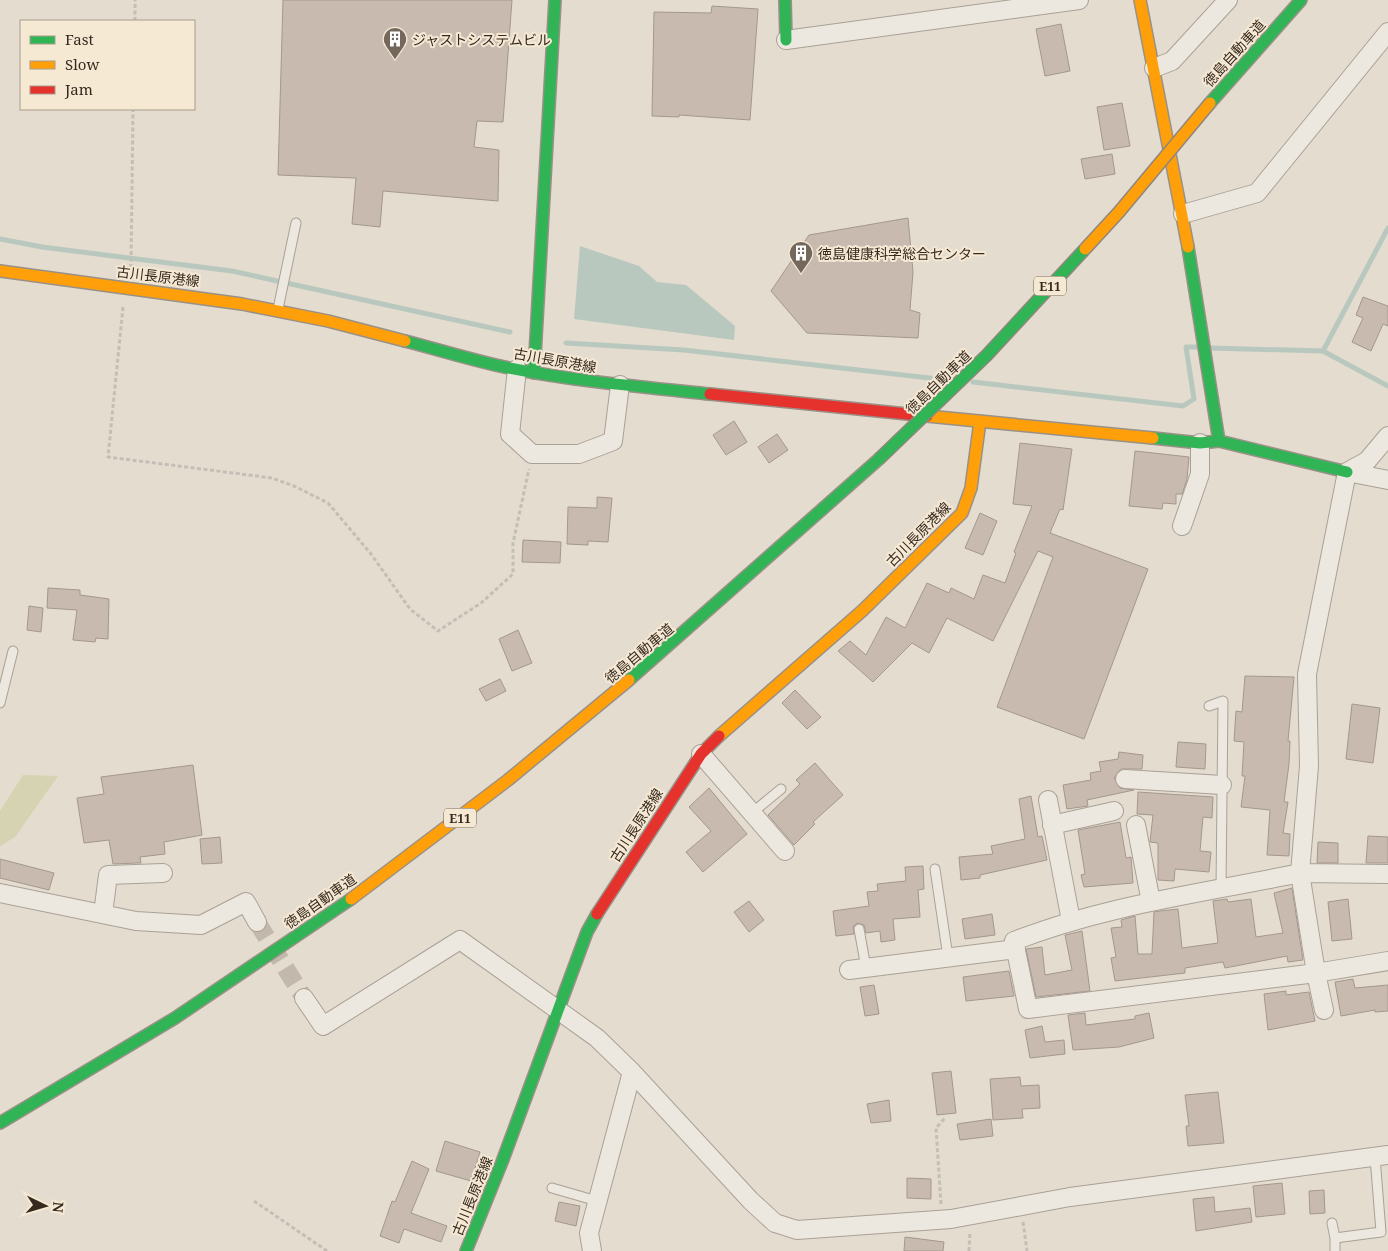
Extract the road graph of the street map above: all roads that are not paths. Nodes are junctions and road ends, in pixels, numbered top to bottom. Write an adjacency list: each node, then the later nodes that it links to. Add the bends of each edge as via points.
1 (555, 0): 16 (main road)
2 (786, 0): 9 (main road)
3 (1079, 0): 9 (street)
4 (1140, 0): 10 (main road)
5 (1228, 0): 10 (street, via 1172,62)
6 (1290, 0): 11 (main road, 徳島自動車道 / E11)
7 (1301, 0): 11 (main road, 徳島自動車道 / E11)
8 (1388, 32): 12 (street, via 1257,193)
9 (786, 40)
10 (1154, 68): 12 (main road)
11 (1210, 103): 58 (main road, 徳島自動車道 / E11, bridge, via 1119,212 987,355 744,583 602,704 452,824 312,925 170,1020)
12 (1183, 214): 20 (main road)
13 (296, 224): 15 (lane)
14 (0, 271): 15 (main road, 古川長原港線, via 56,281 211,298)
15 (278, 310): 16 (main road, 古川長原港線, via 367,329)
16 (526, 371): 17 (main road, 古川長原港線); 17 (street, via 510,434 532,454 579,454 613,441)
17 (620, 385): 18 (main road, 古川長原港線)
18 (980, 421): 21 (main road); 28 (main road, 古川長原港線, via 971,488 962,513 862,611)
19 (1388, 436): 22 (street, via 1367,461)
20 (1219, 441): 21 (main road); 22 (main road)
21 (1200, 443): 24 (street, via 1200,474)
22 (1347, 472): 23 (street); 40 (street, via 1307,674 1309,766)
23 (1388, 480)
24 (1182, 526)
25 (13, 651): 26 (lane)
26 (0, 703)
27 (1209, 706): 30 (lane, via 1224,701)
28 (701, 754): 34 (street); 55 (main road, 古川長原港線, via 587,932)
29 (1125, 778): 30 (street)
30 (1222, 785): 42 (lane)
31 (781, 789): 34 (lane)
32 (1048, 800): 35 (street)
33 (1114, 811): 35 (street)
34 (753, 812): 37 (street)
35 (1052, 825): 46 (street)
36 (1136, 825): 44 (street)
37 (785, 851)
38 (935, 869): 50 (lane)
39 (163, 873): 45 (street, via 108,875)
40 (1300, 873): 41 (street); 42 (street); 53 (street)
41 (1388, 874)
42 (1221, 889): 44 (street)
43 (0, 893): 45 (street)
44 (1151, 902): 46 (street)
45 (103, 914): 47 (street, via 136,921 201,925 246,902)
46 (1071, 921): 49 (street, via 1014,941)
47 (257, 922)
48 (859, 929): 52 (lane)
49 (1016, 949): 50 (street); 53 (street, via 1028,1009)
50 (948, 957): 52 (street)
51 (1388, 961): 53 (street)
52 (857, 969)
53 (1316, 973): 56 (street)
54 (304, 998): 55 (street, via 323,1026 460,940)
55 (558, 1008): 57 (street, via 597,1038); 64 (main road, 古川長原港線)
56 (1324, 1010)
57 (632, 1072): 59 (street, via 751,1201 775,1223 796,1230 942,1219 1070,1197); 61 (street)
58 (0, 1123)
59 (1382, 1156): 63 (lane, via 1381,1232)
60 (552, 1188): 61 (lane)
61 (597, 1200): 65 (street, via 589,1233)
62 (1332, 1223): 63 (lane)
63 (1335, 1238): 66 (lane)
64 (466, 1251)
65 (592, 1251)
66 (1335, 1251)

